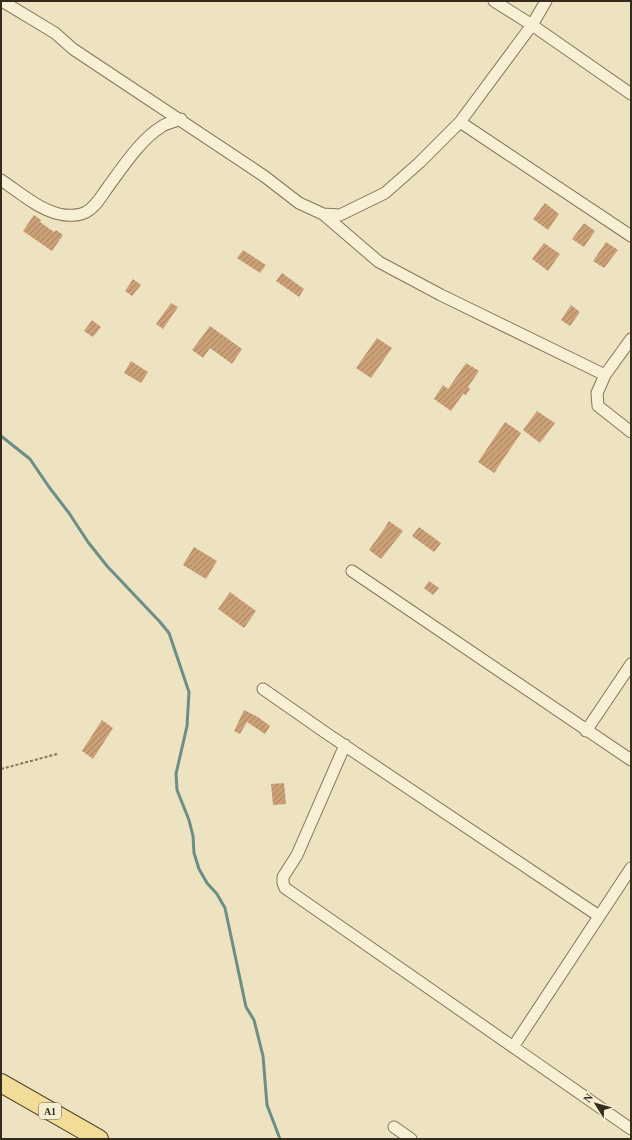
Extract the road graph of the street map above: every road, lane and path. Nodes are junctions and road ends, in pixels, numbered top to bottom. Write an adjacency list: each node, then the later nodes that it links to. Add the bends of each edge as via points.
1 (2, 1): 6 (street, via 55,33 90,61)
2 (494, 1): 4 (street)
3 (546, 1): 4 (street)
4 (532, 25): 5 (street); 7 (street)
5 (631, 94)
6 (181, 119): 8 (street, via 161,127 151,135 87,212 64,215 50,211); 9 (street, via 299,203)
7 (460, 122): 9 (street, via 419,164 384,193 340,215); 10 (street)
8 (1, 180)
9 (323, 214): 12 (street, via 379,262)
10 (631, 236)
11 (631, 339): 12 (street)
12 (605, 375): 13 (street, via 597,393 598,406)
13 (631, 432)
14 (352, 571): 17 (street)
15 (631, 664): 17 (street)
16 (263, 689): 18 (street)
17 (586, 731): 20 (street)
18 (345, 745): 23 (street); 24 (street, via 297,855 283,877 284,886)
19 (57, 754): 21 (path)
20 (631, 760)
21 (1, 769)
22 (631, 868): 23 (street)
23 (599, 916): 24 (street)
24 (512, 1047): 27 (street)
25 (1, 1083): 28 (main road, A1)
26 (394, 1127): 29 (street)
27 (631, 1129)
28 (99, 1139)
29 (411, 1139)

